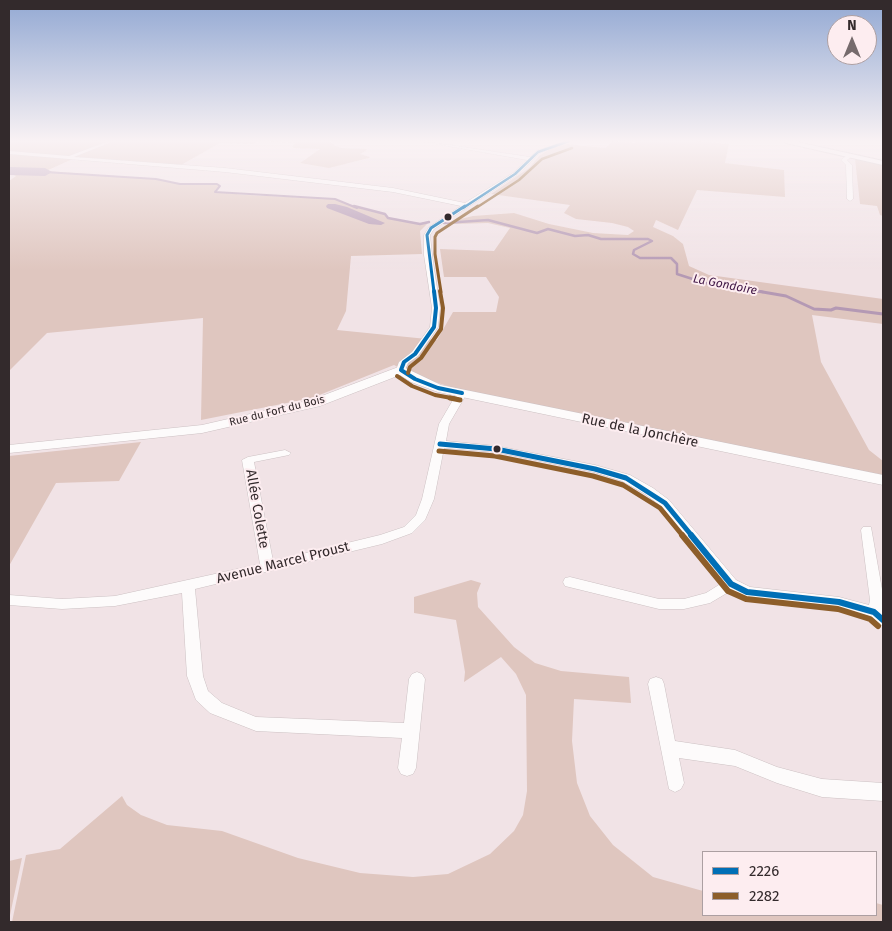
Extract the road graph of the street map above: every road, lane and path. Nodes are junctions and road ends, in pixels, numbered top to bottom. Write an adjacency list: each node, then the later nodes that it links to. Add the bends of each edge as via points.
1 (346, 184): 5 (street)
2 (498, 184): 5 (street, Rue du Fort du Bois)
3 (850, 184): 4 (street)
4 (850, 199)
5 (465, 205): 6 (street, Rue du Fort du Bois, via 431,228 427,235 436,308 434,327)
6 (401, 370): 7 (street, Rue de la Jonchère, via 430,385); 9 (street, Rue du Fort du Bois, via 315,403 202,428)
7 (462, 393): 8 (street, Avenue Marcel Proust, via 444,424); 11 (street, Rue de la Jonchère)
8 (440, 444): 13 (street, Avenue Marcel Proust, via 428,499 421,517 408,530); 15 (street, via 496,448 626,478 665,503)
9 (9, 448)
10 (285, 453): 13 (street, Allée Colette, via 248,460)
11 (883, 480)
12 (867, 530): 18 (street)
13 (267, 566): 16 (street, Avenue Marcel Proust)
14 (570, 582): 15 (street, via 659,604 684,604 710,598)
15 (731, 584): 18 (street, via 747,592 771,596 839,602)
16 (188, 586): 17 (street, Avenue Marcel Proust, via 97,604); 21 (street, via 195,676 202,695 216,708 256,724)
17 (9, 600)
18 (878, 616)
19 (417, 679): 21 (street)
20 (656, 684): 22 (street)
21 (411, 731): 23 (street)
22 (668, 748): 24 (street); 25 (street, via 735,758 777,776 822,788)
23 (407, 768)
24 (675, 784)
25 (883, 792)

